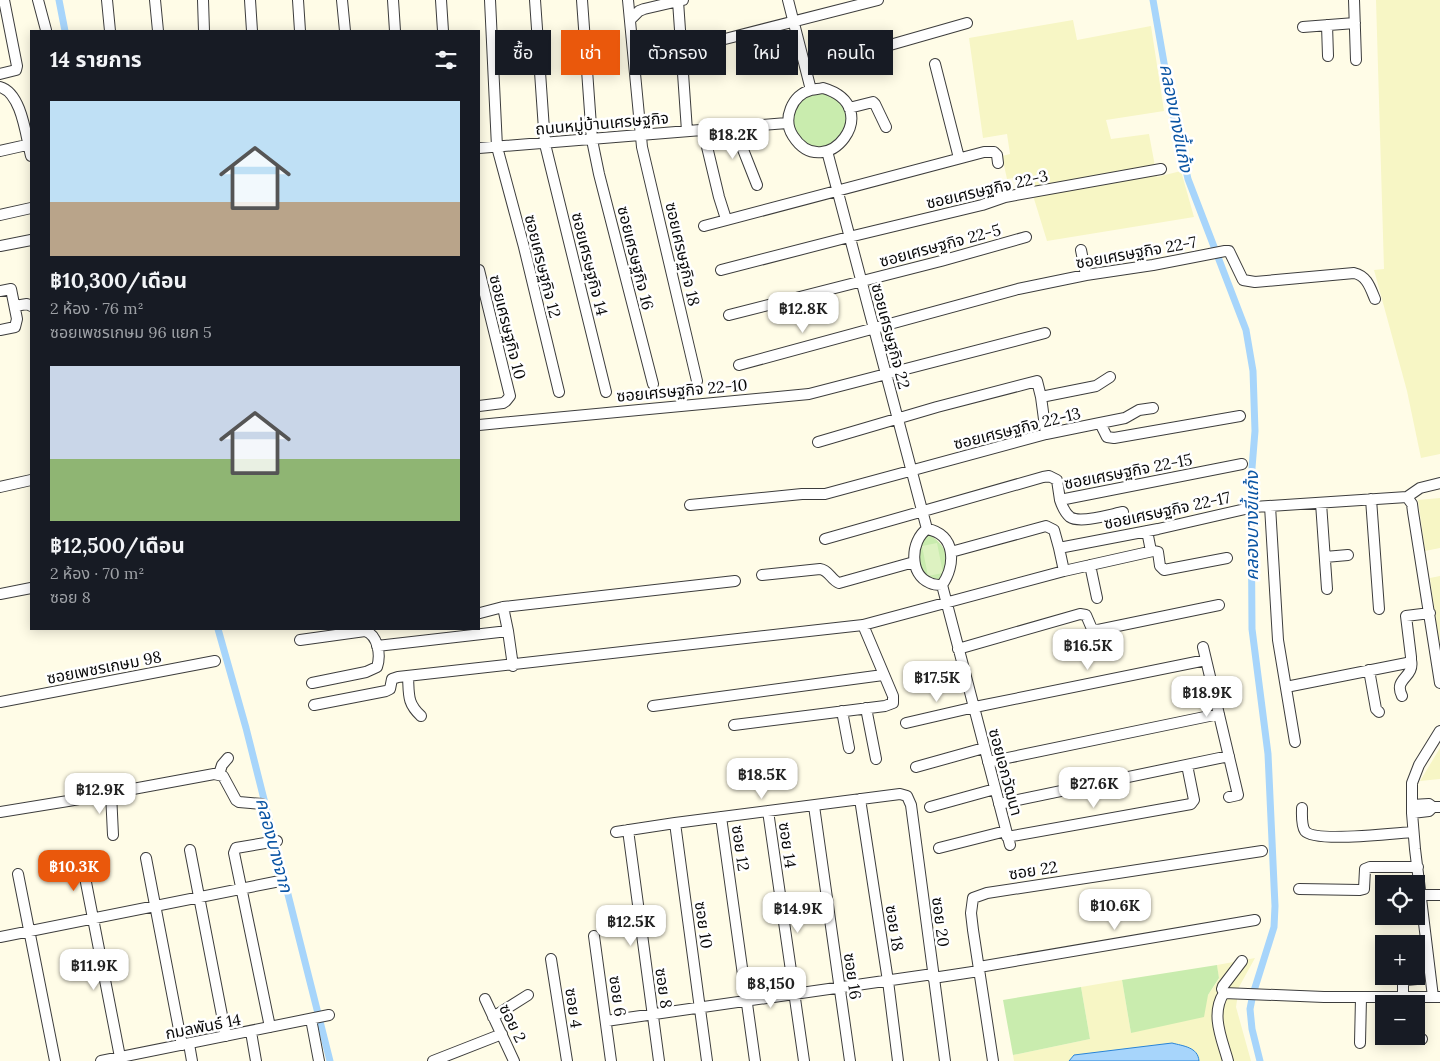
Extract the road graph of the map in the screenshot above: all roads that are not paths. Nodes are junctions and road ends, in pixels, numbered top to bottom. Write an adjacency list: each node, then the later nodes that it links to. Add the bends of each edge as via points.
1 (4, 0): 39 (street, via 17,66 16,70)
2 (38, 0): 25 (street)
3 (108, 0): 26 (street)
4 (155, 0): 27 (street)
5 (203, 0): 28 (street)
6 (250, 0): 29 (street)
7 (298, 0): 30 (street)
8 (342, 0): 31 (street)
9 (393, 0): 32 (street)
10 (441, 0): 33 (street)
11 (490, 0): 52 (street, ซอยเศรษฐกิจ 12)
12 (535, 0): 50 (street, ซอยเศรษฐกิจ 14)
13 (582, 0): 49 (street, ซอยเศรษฐกิจ 16)
14 (628, 0): 19 (street, ซอยเศรษฐกิจ 18)
15 (788, 0): 20 (street)
16 (878, 0): 20 (street)
17 (1354, 0): 22 (street)
18 (680, 1): 19 (street, via 644,8); 47 (street)
19 (631, 19): 48 (street, ซอยเศรษฐกิจ 18)
20 (794, 22): 34 (street); 38 (street)
21 (967, 23): 38 (street)
22 (1355, 23): 23 (street); 36 (street)
23 (1327, 25): 24 (street); 35 (street)
24 (1303, 27)
25 (46, 30)
26 (110, 30)
27 (158, 30)
28 (204, 30)
29 (252, 30)
30 (300, 30)
31 (345, 30)
32 (395, 30)
33 (443, 30)
34 (726, 39)
35 (1328, 56)
36 (1356, 60)
37 (935, 64): 56 (street)
38 (806, 70): 41 (street)
39 (0, 74)
40 (0, 87): 51 (street, via 7,89 15,99)
41 (811, 90): 42 (street, via 823,88 834,92); 43 (street, via 798,96 790,109)
42 (849, 108): 45 (street, via 873,102); 55 (street, via 849,133 838,146)
43 (787, 123): 44 (street, ถนนหมู่บ้านเศรษฐกิจ); 55 (street, via 798,143 817,152)
44 (740, 127): 46 (street, ถนนหมู่บ้านเศรษฐกิจ); 59 (street, via 742,147)
45 (886, 127)
46 (704, 130): 47 (street, ถนนหมู่บ้านเศรษฐกิจ); 63 (street)
47 (687, 131): 48 (street, ถนนหมู่บ้านเศรษฐกิจ)
48 (640, 135): 49 (street, ถนนหมู่บ้านเศรษฐกิจ); 85 (street, ซอยเศรษฐกิจ 18)
49 (592, 140): 50 (street, ถนนหมู่บ้านเศรษฐกิจ); 86 (street, ซอยเศรษฐกิจ 16)
50 (545, 144): 52 (street, ถนนหมู่บ้านเศรษฐกิจ); 88 (street, ซอยเศรษฐกิจ 14)
51 (30, 145): 54 (street)
52 (497, 147): 53 (street, ถนนหมู่บ้านเศรษฐกิจ); 87 (street, ซอยเศรษฐกิจ 12)
53 (480, 148)
54 (0, 151)
55 (827, 151): 60 (street, ซอยเศรษฐกิจ 22)
56 (959, 158): 57 (street, via 992,151 997,155); 60 (street)
57 (998, 164)
58 (1161, 169): 65 (street, ซอยเศรษฐกิจ 22-3, via 1005,197)
59 (757, 185)
60 (836, 190): 63 (street); 65 (street, ซอยเศรษฐกิจ 22)
61 (30, 208): 62 (street)
62 (0, 215)
63 (726, 219): 64 (street)
64 (704, 226)
65 (849, 237): 70 (street, ซอยเศรษฐกิจ 22-3); 73 (street, ซอยเศรษฐกิจ 22)
66 (1026, 237): 73 (street, ซอยเศรษฐกิจ 22-5)
67 (30, 240): 68 (street)
68 (0, 246)
69 (1081, 250): 72 (street)
70 (721, 270)
71 (480, 274): 90 (street, ซอยเศรษฐกิจ 10, via 510,396 506,401)
72 (1086, 275): 75 (street, ซอยเศรษฐกิจ 22-7, via 1229,250 1243,280 1255,282 1354,273 1365,278); 79 (street, ซอยเศรษฐกิจ 22-7, via 1018,289)
73 (861, 282): 78 (street, ซอยเศรษฐกิจ 22-5); 79 (street, ซอยเศรษฐกิจ 22)
74 (5, 290): 76 (street)
75 (1375, 299)
76 (15, 306): 77 (street); 80 (street, via 16,326)
77 (30, 306)
78 (729, 315)
79 (874, 327): 82 (street, ซอยเศรษฐกิจ 22-7); 83 (street, ซอยเศรษฐกิจ 22)
80 (0, 330)
81 (1044, 334): 83 (street, ซอยเศรษฐกิจ 22-10)
82 (739, 365)
83 (886, 375): 93 (street, ซอยเศรษฐกิจ 22); 95 (street, ซอยเศรษฐกิจ 22-10, via 809,394)
84 (1110, 377): 89 (street, via 1096,386)
85 (698, 381)
86 (653, 384)
87 (559, 392)
88 (606, 392)
89 (1041, 397): 93 (street, via 1037,381); 96 (street)
90 (484, 406)
91 (1153, 408): 94 (street)
92 (1240, 416): 94 (street, ซอยเศรษฐกิจ 22-13, via 1114,438 1107,437)
93 (898, 420): 97 (street); 99 (street, ซอยเศรษฐกิจ 22)
94 (1100, 423): 96 (street, ซอยเศรษฐกิจ 22-13)
95 (480, 425)
96 (1046, 434): 99 (street, ซอยเศรษฐกิจ 22-13)
97 (818, 442)
98 (1242, 464): 105 (street, ซอยเศรษฐกิจ 22-15)
99 (911, 470): 107 (street, ซอยเศรษฐกิจ 22-13, via 825,494); 109 (street, ซอยเศรษฐกิจ 22)
100 (30, 480): 102 (street)
101 (1440, 483): 103 (street, via 1420,488)
102 (0, 487)
103 (1407, 497): 104 (street, ซอยเศรษฐกิจ 22-17); 135 (street, via 1414,512)
104 (1371, 499): 106 (street, ซอยเศรษฐกิจ 22-17); 133 (street)
105 (1060, 500): 109 (street, ซอยเศรษฐกิจ 22-15, via 1057,480 1049,476); 110 (street, via 1074,519)
106 (1321, 502): 108 (street, ซอยเศรษฐกิจ 22-17); 118 (street)
107 (690, 505)
108 (1270, 506): 112 (street, ซอยเศรษฐกิจ 22-17); 151 (street, via 1278,640)
109 (922, 512): 111 (street, ซอยเศรษฐกิจ 22); 113 (street)
110 (1123, 512)
111 (927, 529): 116 (street, via 940,534); 120 (street, via 917,541)
112 (1147, 531): 114 (street, ซอยเศรษฐกิจ 22-17); 115 (street)
113 (825, 539)
114 (1059, 548): 116 (street, via 1054,530 1046,526); 122 (street)
115 (1151, 551): 119 (street, via 1158,552 1160,566 1164,570); 121 (street)
116 (951, 552): 125 (street, via 949,576)
117 (1348, 555): 118 (street)
118 (1325, 557): 127 (street)
119 (1227, 558)
120 (914, 562): 123 (street, via 839,583 827,571 820,569); 125 (street, via 924,579)
121 (1090, 565): 122 (street); 129 (street)
122 (1064, 571): 130 (street)
123 (762, 575)
124 (735, 582): 132 (street)
125 (942, 586): 130 (street)
126 (30, 588): 128 (street)
127 (1327, 589)
128 (0, 594)
129 (1097, 598)
130 (946, 602): 136 (street); 141 (street)
131 (1219, 605): 141 (street, via 1098,630 1092,629 1086,615 1080,614)
132 (503, 607): 134 (street); 137 (street)
133 (1379, 609)
134 (480, 613)
135 (1430, 613): 143 (street, via 1406,616); 149 (street)
136 (863, 625): 145 (street); 147 (street)
137 (508, 631): 138 (street); 145 (street)
138 (377, 638): 139 (street, via 365,630); 150 (street, via 377,667)
139 (300, 640)
140 (1203, 646): 142 (street)
141 (958, 649): 156 (street, ซอยเอกวัฒนา)
142 (1206, 660): 156 (street); 160 (street)
143 (1411, 660): 146 (street); 152 (street, via 1411,671 1400,686)
144 (215, 661): 153 (street, ซอยเพชรเกษม 98)
145 (513, 666): 148 (street)
146 (1369, 670): 151 (street); 159 (street)
147 (883, 675): 155 (street); 157 (street, via 894,701 890,705)
148 (408, 676): 154 (street, via 392,679 390,689 386,691); 161 (street, via 410,702)
149 (1440, 682)
150 (312, 683)
151 (1286, 687): 165 (street)
152 (1402, 696)
153 (0, 702)
154 (314, 705)
155 (653, 706)
156 (974, 707): 162 (street); 167 (street, ซอยเอกวัฒนา)
157 (866, 708): 158 (street); 170 (street)
158 (842, 711): 163 (street); 166 (street)
159 (1379, 712)
160 (1218, 714): 168 (street); 171 (street)
161 (421, 716)
162 (906, 723)
163 (734, 725)
164 (1440, 731): 185 (street, via 1413,777)
165 (1295, 742)
166 (849, 748)
167 (984, 748): 171 (street, ซอยเอกวัฒนา); 173 (street)
168 (1229, 756): 172 (street); 177 (street, via 1238,795)
169 (228, 758): 174 (street)
170 (876, 759)
171 (988, 762): 175 (street, ซอยเอกวัฒนา)
172 (1187, 765): 180 (street); 194 (street, via 1194,800 1191,804)
173 (916, 767)
174 (219, 774): 176 (street); 179 (street, via 226,779 236,800)
175 (995, 789): 180 (street, ซอยเอกวัฒนา); 182 (street)
176 (111, 793): 186 (street); 193 (street)
177 (1229, 797)
178 (860, 799): 181 (street); 220 (street, ซอย 20, via 900,794 907,796 911,804); 221 (street, ซอย 18)
179 (262, 804)
180 (999, 804): 194 (street, ซอยเอกวัฒนา)
181 (814, 806): 187 (street); 222 (street, ซอย 16)
182 (930, 807)
183 (1437, 807): 185 (street, via 1429,811)
184 (1302, 808): 192 (street, via 1305,831 1314,836)
185 (1412, 809): 192 (street)
186 (0, 812)
187 (768, 812): 188 (street); 224 (street, ซอย 14)
188 (722, 817): 189 (street); 230 (street, ซอย 12)
189 (675, 823): 190 (street); 231 (street, ซอย 10)
190 (628, 830): 191 (street); 232 (street, ซอย 8)
191 (616, 832)
192 (1413, 832): 201 (street)
193 (113, 835)
194 (1008, 837): 196 (street)
195 (277, 841): 205 (street, via 235,849)
196 (939, 848)
197 (190, 850): 209 (street)
198 (1262, 851): 219 (street, ซอย 22, via 978,895 973,898 971,913)
199 (68, 856): 211 (street, via 82,864)
200 (146, 858): 210 (street)
201 (1418, 867): 203 (street); 206 (street, via 1370,866 1366,869 1364,889 1360,890)
202 (18, 874): 214 (street)
203 (1418, 875)
204 (280, 881): 205 (street)
205 (241, 888): 209 (street); 237 (street)
206 (1299, 889)
207 (1425, 891): 208 (street)
208 (1440, 894)
209 (198, 897): 210 (street); 240 (street)
210 (156, 905): 211 (street); 242 (street)
211 (92, 919): 214 (street); 244 (street)
212 (1255, 920): 219 (street)
213 (1425, 925): 227 (street)
214 (29, 931): 216 (street); 245 (street)
215 (594, 936): 236 (street, ซอย 6)
216 (0, 938)
217 (551, 959): 252 (street, ซอย 4)
218 (1242, 961): 223 (street, via 1223,986)
219 (979, 969): 220 (street); 261 (street, ซอย 22)
220 (933, 976): 221 (street); 260 (street, ซอย 20)
221 (888, 981): 222 (street); 259 (street, ซอย 18)
222 (840, 988): 224 (street); 258 (street, ซอย 16)
223 (1224, 993): 226 (street); 262 (street, via 1218,1005 1217,1019)
224 (794, 994): 230 (street); 257 (street, ซอย 14)
225 (528, 995): 234 (street)
226 (1361, 998): 229 (street); 241 (street)
227 (1437, 998)
228 (485, 999): 234 (street, ซอย 2)
229 (1375, 999)
230 (746, 1000): 231 (street); 256 (street, ซอย 12)
231 (700, 1007): 232 (street); 255 (street, ซอย 10)
232 (652, 1014): 236 (street); 254 (street, ซอย 8)
233 (329, 1015): 235 (street, กมลพันธ์ 14)
234 (493, 1017): 239 (street, ซอย 2)
235 (311, 1019): 237 (street, กมลพันธ์ 14); 249 (street)
236 (606, 1021): 253 (street, ซอย 6)
237 (270, 1027): 238 (street, กมลพันธ์ 14)
238 (251, 1032): 240 (street, กมลพันธ์ 14); 248 (street)
239 (502, 1034): 250 (street); 251 (street, ซอย 2)
240 (226, 1036): 242 (street, กมลพันธ์ 14)
241 (1360, 1043)
242 (186, 1045): 243 (street, กมลพันธ์ 14); 247 (street)
243 (145, 1056): 244 (street, กมลพันธ์ 14)
244 (120, 1057): 246 (street, กมลพันธ์ 14)
245 (55, 1061)
246 (101, 1061)
247 (192, 1061)
248 (256, 1061)
249 (319, 1061)
250 (433, 1061)
251 (514, 1061)
252 (567, 1061)
253 (611, 1061)
254 (659, 1061)
255 (707, 1061)
256 (755, 1061)
257 (804, 1061)
258 (850, 1061)
259 (898, 1061)
260 (945, 1061)
261 (993, 1061)
262 (1228, 1061)

